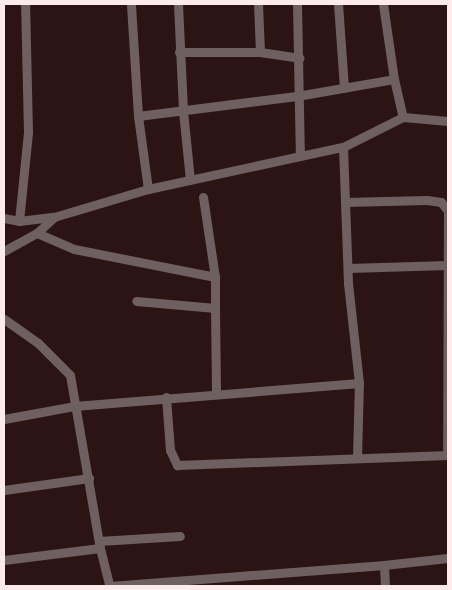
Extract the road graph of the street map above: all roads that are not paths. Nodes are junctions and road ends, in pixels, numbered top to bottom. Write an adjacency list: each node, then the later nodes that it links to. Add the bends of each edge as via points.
1 (25, 4): 26 (street, via 28,132)
2 (178, 4): 8 (street)
3 (258, 4): 9 (street)
4 (297, 4): 10 (street)
5 (338, 4): 12 (street)
6 (384, 4): 11 (street)
7 (131, 5): 15 (street)
8 (179, 52): 9 (street); 14 (street)
9 (260, 52): 10 (street)
10 (300, 58): 13 (street)
11 (394, 79): 12 (street); 16 (street)
12 (344, 88): 13 (street)
13 (298, 96): 14 (street); 19 (street)
14 (182, 110): 15 (street); 20 (street)
15 (138, 116): 21 (street)
16 (403, 117): 17 (street); 18 (street)
17 (448, 121)
18 (343, 147): 19 (street); 23 (street)
19 (300, 156): 20 (street)
20 (190, 180): 21 (street)
21 (148, 189): 24 (street)
22 (203, 197): 31 (street)
23 (345, 202): 29 (street, via 407,199 441,202 448,211); 30 (street)
24 (54, 216): 26 (street); 27 (street)
25 (4, 218): 26 (street)
26 (20, 221)
27 (37, 233): 28 (street); 31 (street, via 74,249)
28 (4, 251)
29 (447, 265): 30 (street); 36 (street)
30 (348, 268): 37 (street)
31 (215, 277): 33 (street)
32 (136, 301): 33 (street)
33 (215, 308): 39 (street)
34 (4, 319): 35 (street)
35 (8, 327): 41 (street, via 38,343 70,375)
36 (448, 329): 38 (street)
37 (359, 383): 39 (street); 44 (street)
38 (447, 392): 43 (street)
39 (216, 393): 40 (street)
40 (166, 398): 41 (street); 44 (street, via 170,450 177,465)
41 (74, 406): 42 (street); 45 (street)
42 (4, 419)
43 (448, 455): 44 (street)
44 (357, 458)
45 (89, 478): 46 (street); 48 (street)
46 (4, 490)
47 (180, 536): 48 (street)
48 (99, 545): 50 (street); 52 (street)
49 (448, 558): 51 (street)
50 (4, 560)
51 (384, 565): 52 (street); 53 (street)
52 (109, 586)
53 (385, 586)

